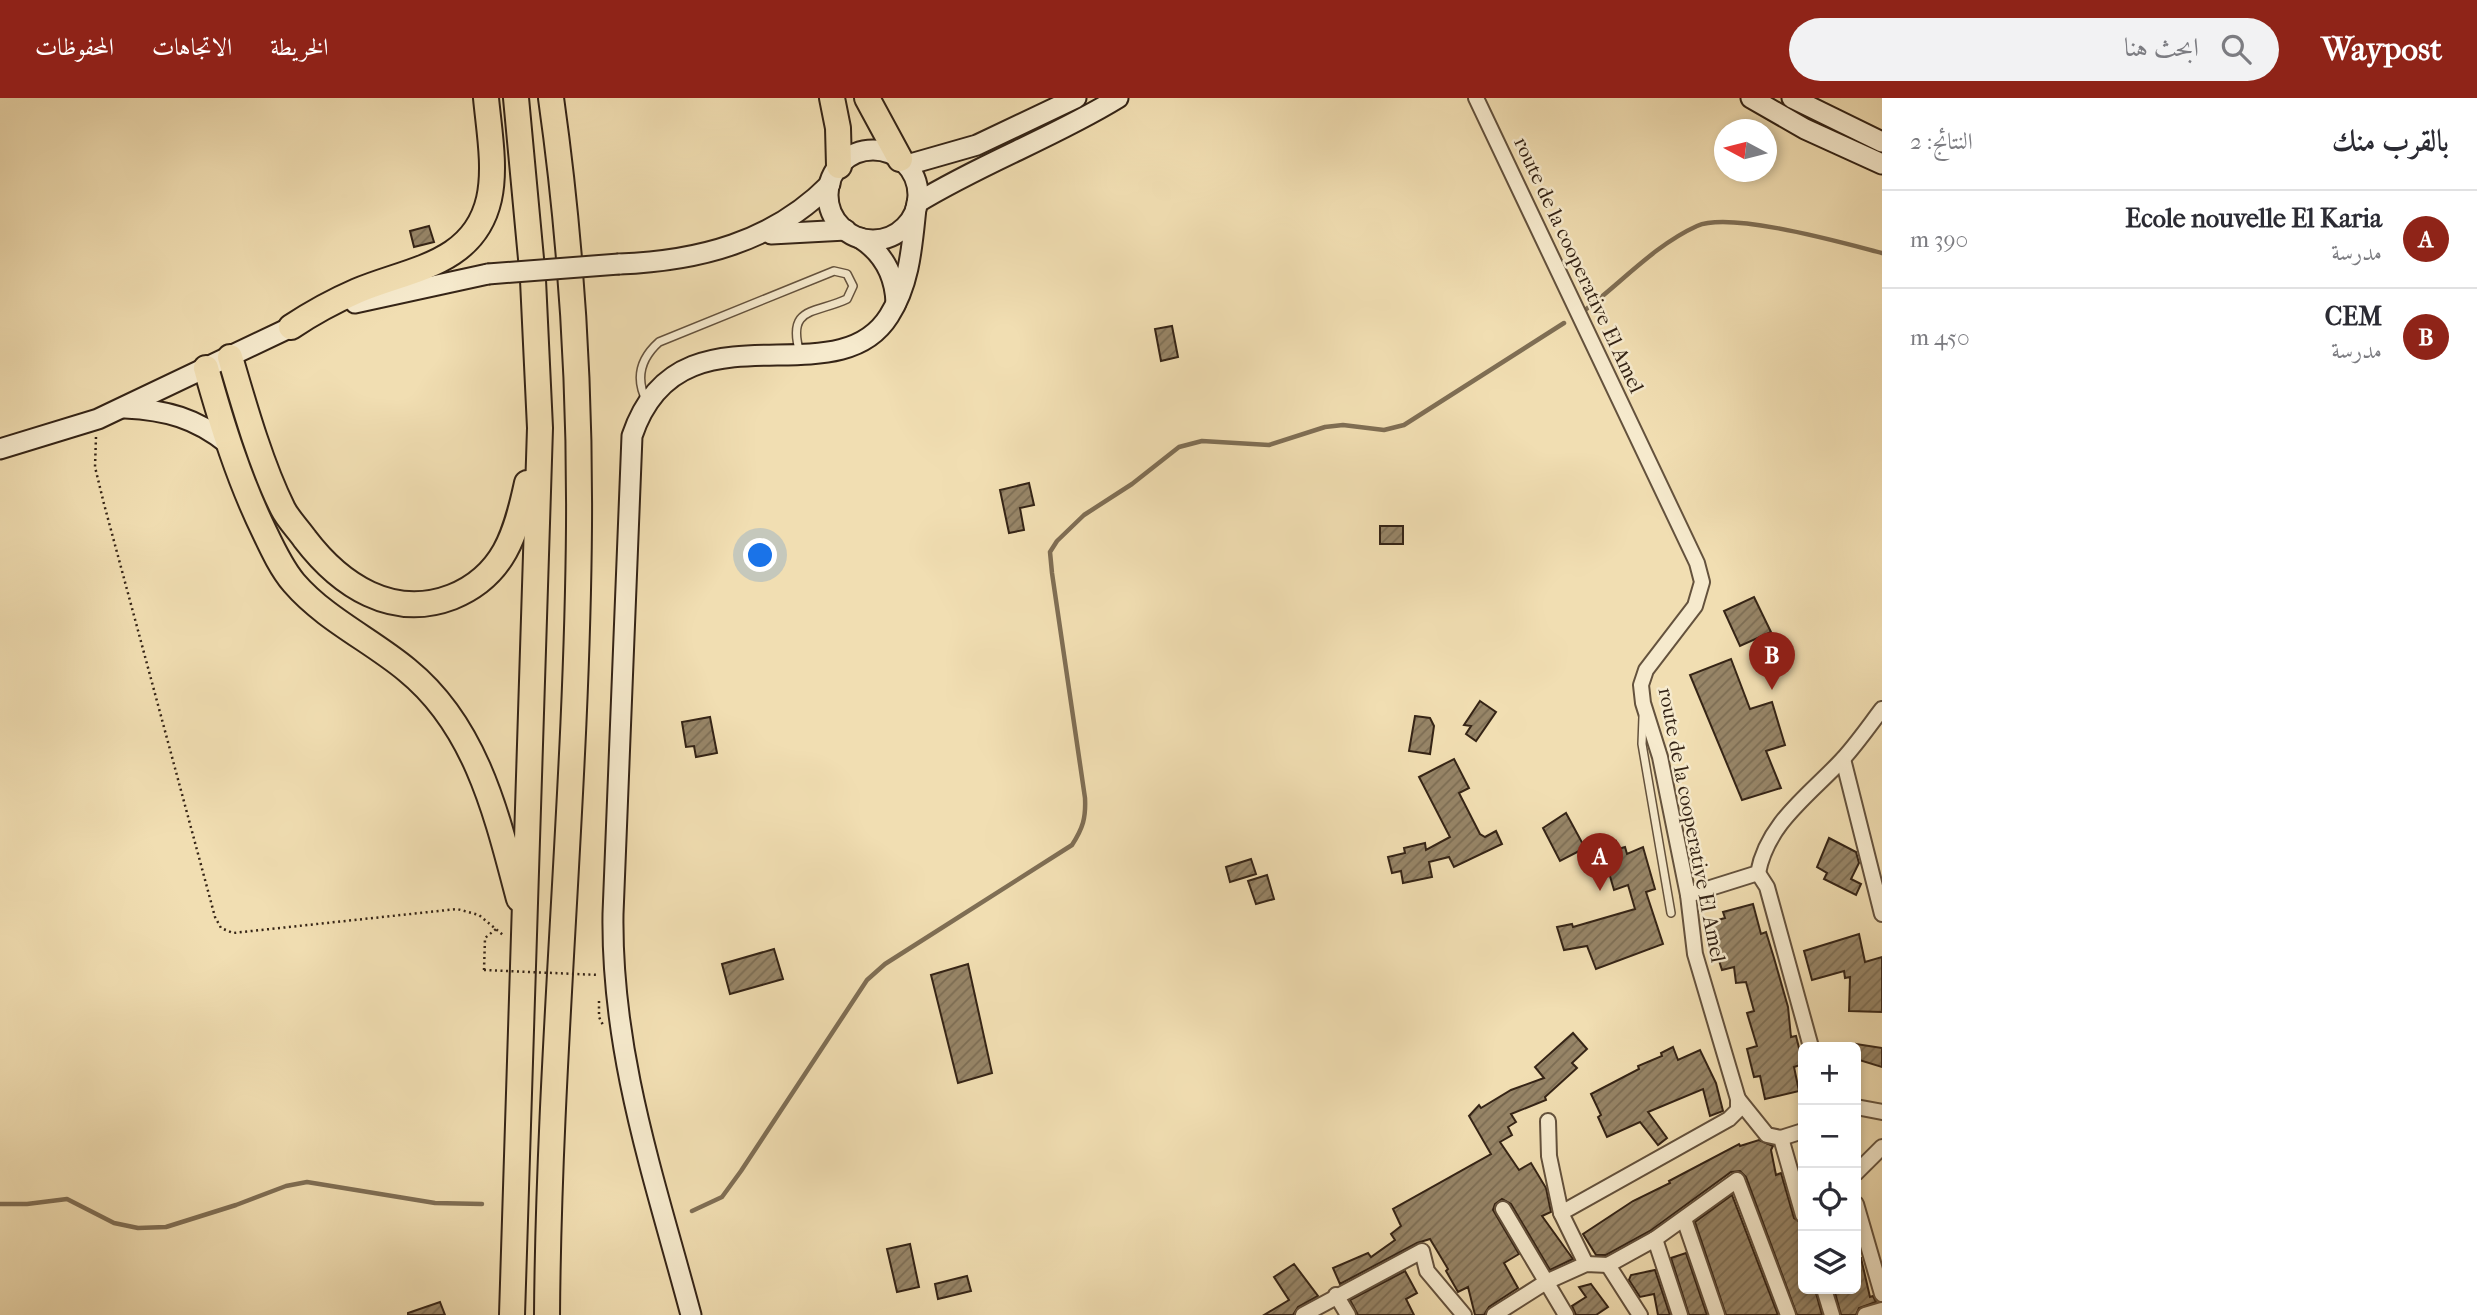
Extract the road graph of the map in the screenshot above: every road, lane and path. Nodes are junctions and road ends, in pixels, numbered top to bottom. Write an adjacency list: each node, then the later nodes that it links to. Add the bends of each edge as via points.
1 (486, 98): 21 (highway, via 491,187 481,222 466,243 442,261 356,291)
2 (516, 98): 30 (highway, via 533,279)
3 (551, 98): 15 (highway)
4 (568, 98): 15 (highway, via 573,141)
5 (832, 98): 16 (highway, via 838,128)
6 (867, 98): 13 (highway)
7 (1076, 98): 13 (main road, via 977,145)
8 (1118, 98): 17 (main road)
9 (1476, 98): 33 (street, route de la cooperative El Amel, via 1702,582 1695,606 1646,670 1641,685)
10 (1751, 98): 14 (main road)
11 (1792, 98): 12 (main road)
12 (1882, 142)
13 (904, 162): 16 (main road, via 873,149 854,154); 17 (main road, via 917,183)
14 (1882, 164)
15 (562, 173): 67 (highway, via 578,424 579,527 548,1201)
16 (834, 175): 18 (main road, via 831,209); 19 (main road, via 797,214)
17 (916, 205): 18 (main road, via 907,224 893,234 877,239); 20 (main road, via 909,270)
18 (853, 234): 19 (main road); 20 (main road, via 884,260 894,281)
19 (760, 236): 21 (main road, bridge, via 688,257 488,274 376,296)
20 (896, 304): 23 (main road, via 881,327 862,342 839,350)
21 (291, 327): 22 (main road)
22 (263, 341): 24 (main road); 26 (main road, via 246,367)
23 (800, 353): 27 (main road, via 703,362 675,375); 27 (lane, via 794,334 799,318 847,299 853,286 847,274 834,271 659,342 641,367 640,386)
24 (230, 357): 25 (main road); 26 (highway)
25 (206, 368): 28 (main road); 31 (highway)
26 (242, 398): 30 (highway, via 284,510 314,550 341,579 375,599 406,604 435,604 465,592 489,575 508,548 520,515)
27 (648, 402): 68 (main road, via 629,451 613,981 628,1084)
28 (124, 408): 29 (main road); 31 (main road, via 172,413 192,420)
29 (98, 419): 32 (main road); 41 (path, via 98,481 217,923 233,933 457,909 479,915)
30 (540, 428): 40 (highway)
31 (228, 444): 40 (highway, via 257,516 293,582 329,615 408,671 437,698 460,729 495,811)
32 (0, 449)
33 (1643, 703): 37 (street, route de la cooperative El Amel, via 1660,757); 38 (lane, via 1642,744)
34 (1882, 709): 35 (street)
35 (1843, 760): 36 (street, via 1776,828 1762,850); 39 (street)
36 (1758, 873): 37 (street); 44 (street, via 1767,887)
37 (1688, 895): 45 (street, route de la cooperative El Amel, via 1695,954)
38 (1671, 913)
39 (1882, 914)
40 (526, 928): 42 (highway)
41 (497, 929): 42 (path); 43 (path, bridge, via 485,938 484,970)
42 (525, 955): 66 (highway)
43 (600, 975)
44 (1810, 1042)
45 (1738, 1099): 50 (street, via 1767,1135); 55 (street, via 1738,1110 1729,1119)
46 (1861, 1108): 47 (street)
47 (1882, 1112)
48 (1548, 1121): 55 (street, via 1549,1156)
49 (1798, 1133): 50 (street)
50 (1781, 1138): 53 (street)
51 (1882, 1147): 52 (street)
52 (1861, 1168)
53 (1798, 1198)
54 (1503, 1209): 61 (street)
55 (1561, 1213): 59 (street)
56 (1684, 1219): 58 (street); 76 (street); 77 (street, via 1737,1180)
57 (1861, 1221): 63 (street)
58 (1655, 1239): 60 (street); 75 (street)
59 (1586, 1264): 60 (street); 61 (street)
60 (1608, 1265): 74 (street)
61 (1546, 1282): 72 (street); 73 (street)
62 (1826, 1294): 78 (street)
63 (1882, 1294)
64 (1336, 1295): 69 (street); 70 (street); 71 (street, via 1422,1251 1427,1271)
65 (1882, 1310): 79 (street)
66 (512, 1315)
67 (547, 1315)
68 (691, 1315)
69 (1303, 1315)
70 (1348, 1315)
71 (1464, 1315)
72 (1494, 1315)
73 (1566, 1315)
74 (1640, 1315)
75 (1680, 1315)
76 (1717, 1315)
77 (1788, 1315)
78 (1832, 1315)
79 (1865, 1315)

